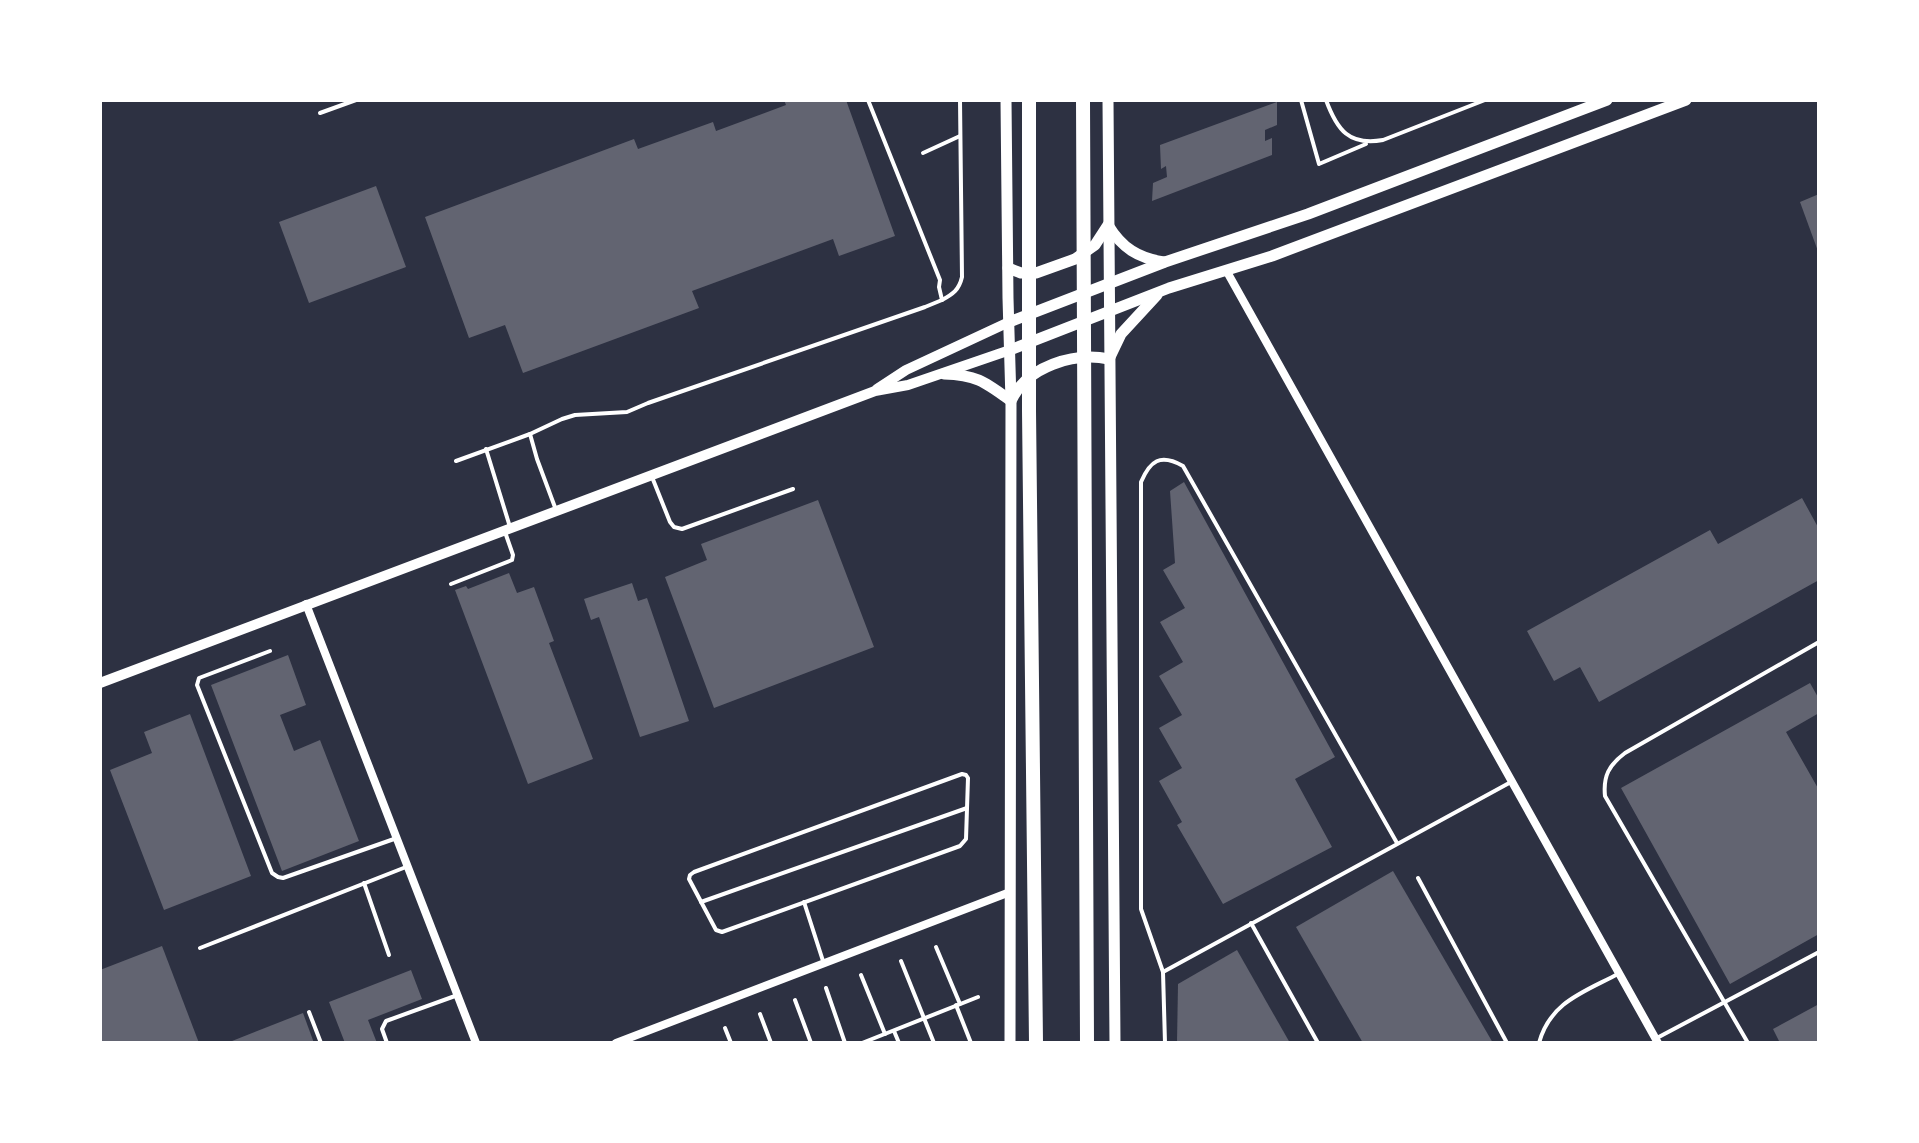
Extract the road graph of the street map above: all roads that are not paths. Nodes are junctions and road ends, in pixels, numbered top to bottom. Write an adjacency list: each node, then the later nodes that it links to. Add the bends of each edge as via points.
1 (356, 100): 13 (lane)
2 (868, 100): 23 (lane, via 940,280)
3 (960, 100): 14 (lane)
4 (1006, 100): 19 (main road)
5 (1029, 100): 89 (highway)
6 (1083, 100): 90 (highway)
7 (1108, 100): 17 (main road)
8 (1301, 100): 15 (lane, via 1319,164)
9 (1326, 100): 15 (lane, via 1342,131)
10 (1485, 100): 15 (lane)
11 (1607, 100): 18 (main road, via 1308,214)
12 (1686, 100): 20 (main road)
13 (320, 113)
14 (960, 136): 16 (lane); 23 (lane, via 962,277 960,287)
15 (1368, 142)
16 (923, 153)
17 (1108, 225): 18 (main road, via 1132,252); 19 (main road, via 1095,245 1075,259 1036,273); 21 (main road)
18 (1165, 262): 21 (main road)
19 (1008, 268): 25 (main road)
20 (1226, 270): 22 (main road); 43 (street)
21 (1108, 283): 24 (main road); 25 (main road)
22 (1160, 291): 24 (main road); 27 (main road, via 1121,334)
23 (942, 300): 31 (lane, via 627,412 575,415)
24 (1108, 311): 26 (main road); 27 (main road)
25 (1009, 322): 26 (main road); 29 (street, via 906,370)
26 (1010, 350): 28 (street); 30 (main road)
27 (1109, 359): 30 (main road, via 1078,357 1038,372); 91 (main road)
28 (944, 374): 29 (street); 30 (main road, via 982,380)
29 (875, 391): 34 (street)
30 (1011, 401): 50 (main road)
31 (530, 434): 32 (lane); 36 (lane)
32 (486, 449): 33 (lane); 37 (lane)
33 (456, 461)
34 (651, 475): 35 (lane, via 670,522 682,529); 36 (street)
35 (793, 489)
36 (556, 510): 37 (street)
37 (507, 529): 38 (lane, via 512,560); 39 (street)
38 (451, 584)
39 (306, 604): 42 (street); 45 (street)
40 (1819, 642): 67 (lane, via 1625,753 1607,771 1605,796)
41 (270, 651): 45 (lane, via 199,678 197,685 272,873 283,878)
42 (100, 683)
43 (1511, 782): 46 (lane); 61 (street)
44 (967, 808): 51 (lane); 51 (lane, via 968,778 962,774 694,872 689,879); 52 (lane, via 966,839 960,846)
45 (397, 838): 47 (street)
46 (1397, 843): 53 (lane); 60 (lane, via 1183,466 1158,460 1141,482 1141,909)
47 (408, 866): 49 (lane); 64 (street)
48 (1418, 878): 94 (lane)
49 (364, 883): 55 (lane); 57 (lane)
50 (1010, 892): 59 (street); 88 (main road)
51 (701, 902): 52 (lane, via 719,932)
52 (804, 902): 59 (lane)
53 (1251, 923): 60 (lane); 93 (lane)
54 (936, 947): 68 (lane)
55 (200, 948)
56 (1819, 952): 67 (lane)
57 (389, 955)
58 (901, 961): 71 (lane)
59 (824, 963): 76 (street)
60 (1163, 972): 92 (lane)
61 (1620, 973): 75 (street); 95 (lane, via 1561,1005 1544,1026)
62 (861, 975): 74 (lane)
63 (826, 988): 83 (lane)
64 (457, 995): 78 (lane, via 386,1021 382,1029); 79 (street)
65 (978, 997): 68 (lane)
66 (795, 1000): 82 (lane)
67 (1724, 1003): 75 (lane); 96 (lane)
68 (958, 1005): 71 (lane); 87 (lane)
69 (309, 1012): 77 (lane)
70 (760, 1014): 81 (lane)
71 (924, 1018): 73 (lane); 86 (lane)
72 (725, 1028): 80 (lane)
73 (894, 1031): 74 (lane); 85 (lane)
74 (885, 1034): 84 (lane)
75 (1657, 1041)
76 (621, 1042)
77 (321, 1043)
78 (387, 1043)
79 (476, 1043)
80 (731, 1043)
81 (771, 1043)
82 (811, 1043)
83 (845, 1043)
84 (862, 1043)
85 (899, 1043)
86 (934, 1043)
87 (971, 1043)
88 (1010, 1043)
89 (1036, 1043)
90 (1087, 1043)
91 (1115, 1043)
92 (1165, 1043)
93 (1318, 1043)
94 (1507, 1043)
95 (1539, 1043)
96 (1748, 1043)

